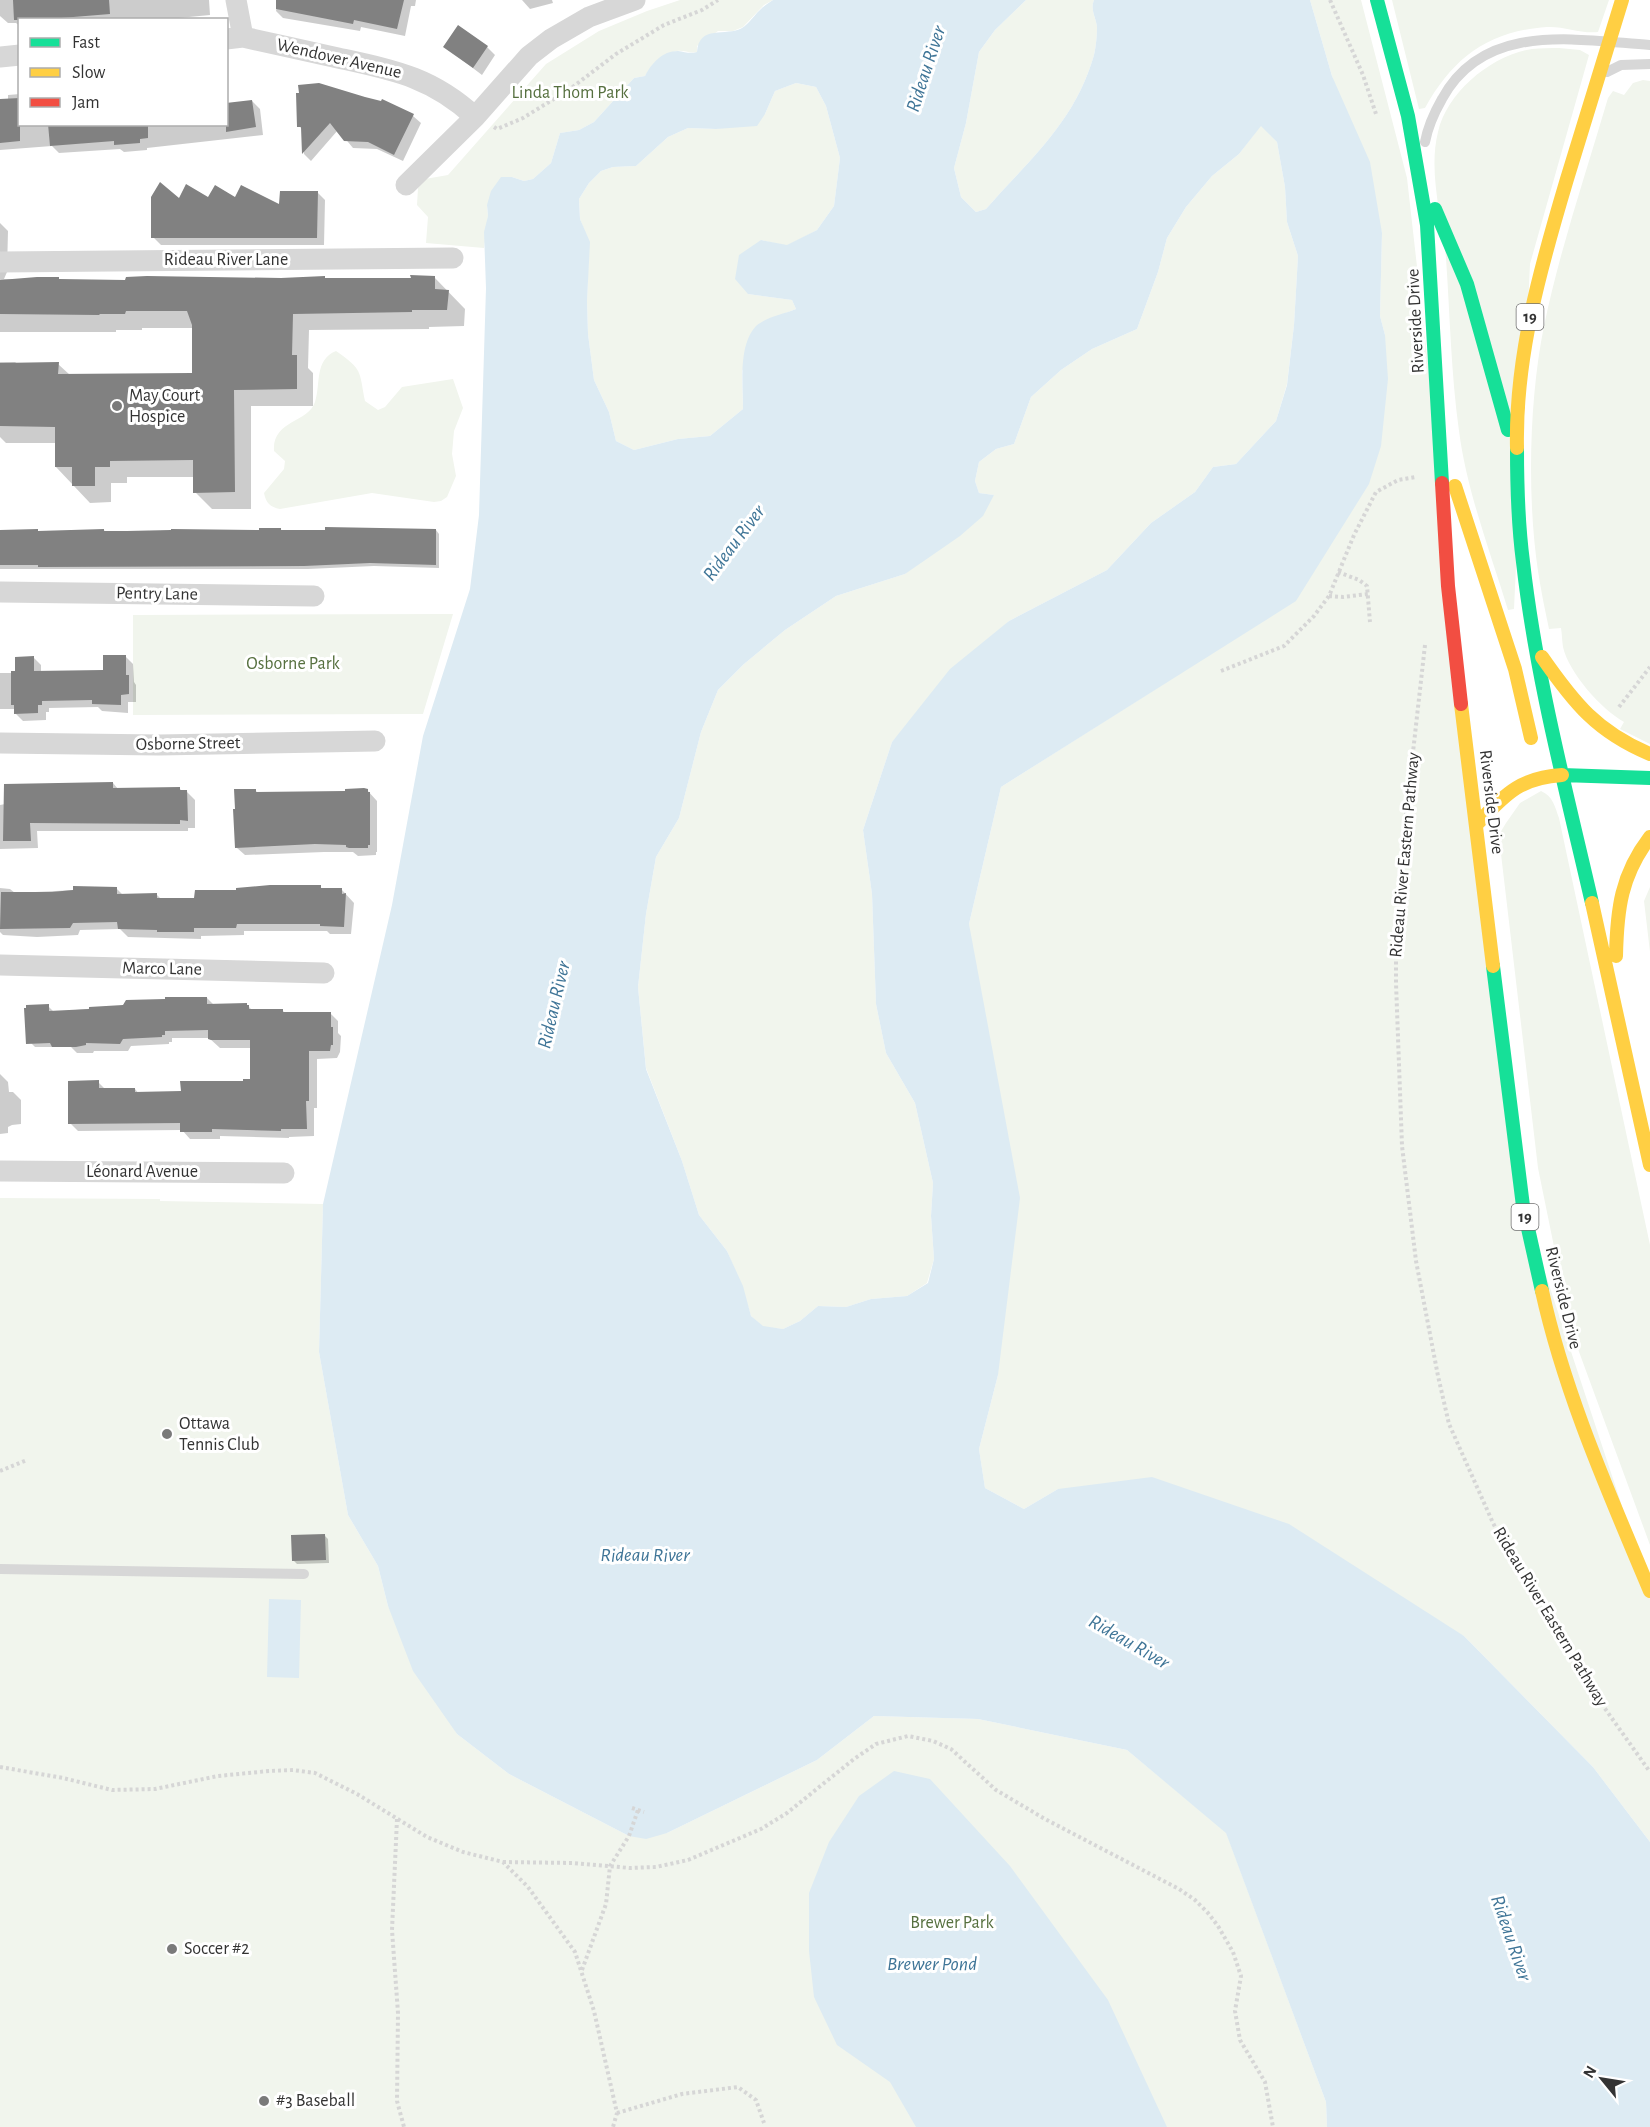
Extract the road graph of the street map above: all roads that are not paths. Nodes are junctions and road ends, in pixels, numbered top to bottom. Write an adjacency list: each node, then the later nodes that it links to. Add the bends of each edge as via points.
1 (236, 0): 6 (street)
2 (635, 0): 5 (street)
3 (1377, 0): 14 (main road, Riverside Drive / 19, via 1399,76)
4 (1622, 0): 7 (main road, 19)
5 (588, 8): 13 (street, via 529,56)
6 (235, 38): 13 (street, Wendover Avenue, via 408,75 460,103)
7 (1609, 42): 8 (lane); 12 (main road, 19); 14 (lane, via 1523,41 1472,64 1458,76 1432,117)
8 (1650, 45)
9 (18, 55): 10 (street)
10 (0, 57)
11 (1650, 64): 12 (lane, via 1621,65)
12 (1599, 76): 19 (main road, 19, via 1533,300 1520,380)
13 (475, 117): 15 (street)
14 (1420, 174): 18 (main road, Riverside Drive / 19, via 1429,244); 19 (main road, via 1467,284)
15 (406, 185)
16 (453, 258): 17 (street, Rideau River Lane)
17 (0, 262)
18 (1441, 444): 25 (main road, via 1515,669); 30 (main road, Riverside Drive / 19, via 1448,586)
19 (1516, 456): 22 (main road, 19, via 1520,549)
20 (0, 592): 21 (street, Pentry Lane)
21 (314, 596)
22 (1534, 645): 26 (main road, via 1587,717 1616,738); 28 (main road, 19)
23 (375, 741): 24 (street, Osborne Street, via 159,746)
24 (0, 743)
25 (1534, 748)
26 (1650, 754)
27 (1547, 765): 28 (main road)
28 (1562, 775): 29 (main road); 30 (main road, via 1528,781); 34 (main road, 19)
29 (1650, 778)
30 (1476, 825): 40 (main road, Riverside Drive / 19, via 1523,1206 1553,1340 1593,1455)
31 (1650, 837): 34 (main road, via 1627,873 1619,901)
32 (0, 965): 33 (street, Marco Lane)
33 (324, 973)
34 (1614, 997): 35 (main road, 19)
35 (1650, 1165)
36 (0, 1171): 37 (street, Léonard Avenue)
37 (284, 1173)
38 (0, 1569): 39 (lane)
39 (304, 1574)
40 (1650, 1591)

